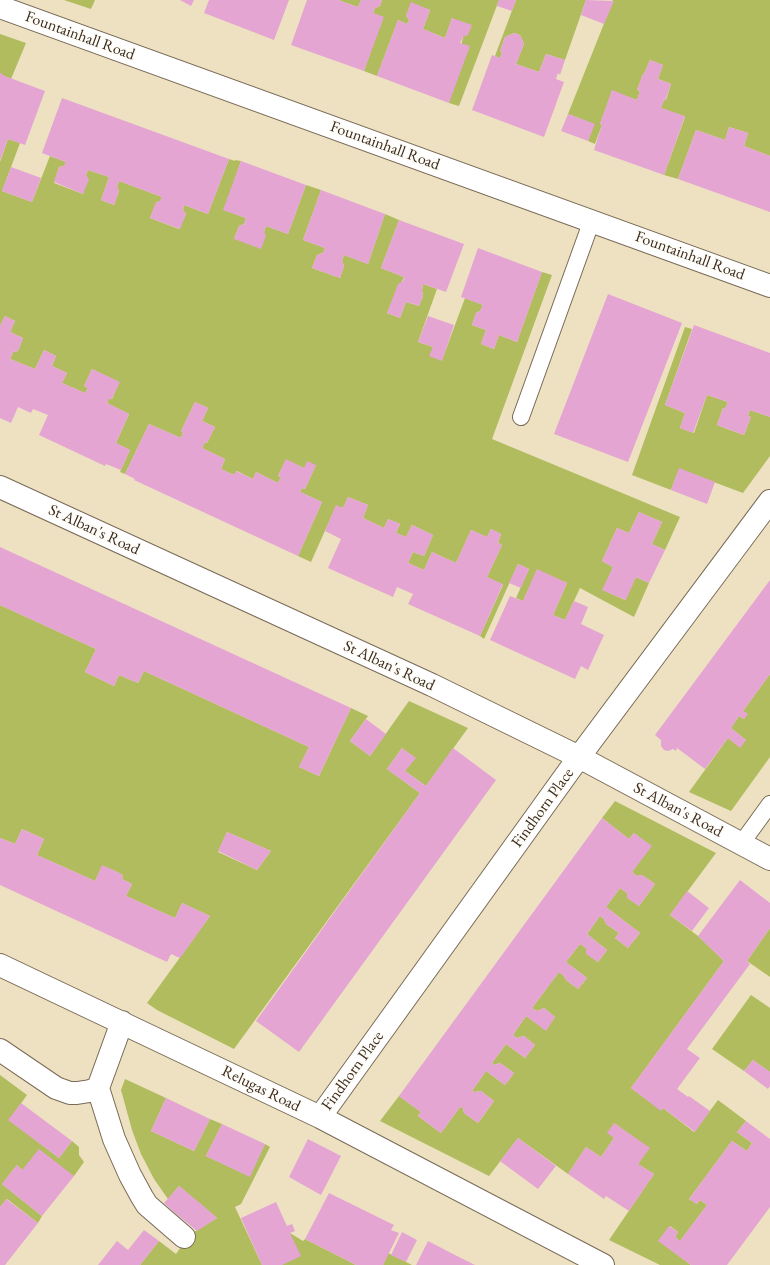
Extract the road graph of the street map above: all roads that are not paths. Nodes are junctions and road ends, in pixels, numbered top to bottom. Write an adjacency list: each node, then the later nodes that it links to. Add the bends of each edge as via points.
1 (0, 7): 2 (street, Fountainhall Road)
2 (592, 220): 3 (street, Fountainhall Road); 4 (lane)
3 (770, 286)
4 (521, 417)
5 (0, 487): 7 (street, St Alban's Road, via 432,685)
6 (770, 501): 7 (street, Findhorn Place)
7 (580, 758): 9 (street, St Alban's Road); 15 (street, Findhorn Place)
8 (770, 804): 9 (lane)
9 (741, 844): 10 (street, St Alban's Road)
10 (770, 859)
11 (0, 965): 12 (street, Relugas Road)
12 (122, 1022): 14 (street); 15 (street, Relugas Road)
13 (0, 1050): 14 (street, via 62,1091 77,1093)
14 (98, 1088): 16 (street, via 114,1139 142,1197)
15 (320, 1117): 17 (street, Relugas Road)
16 (184, 1237)
17 (603, 1265)

